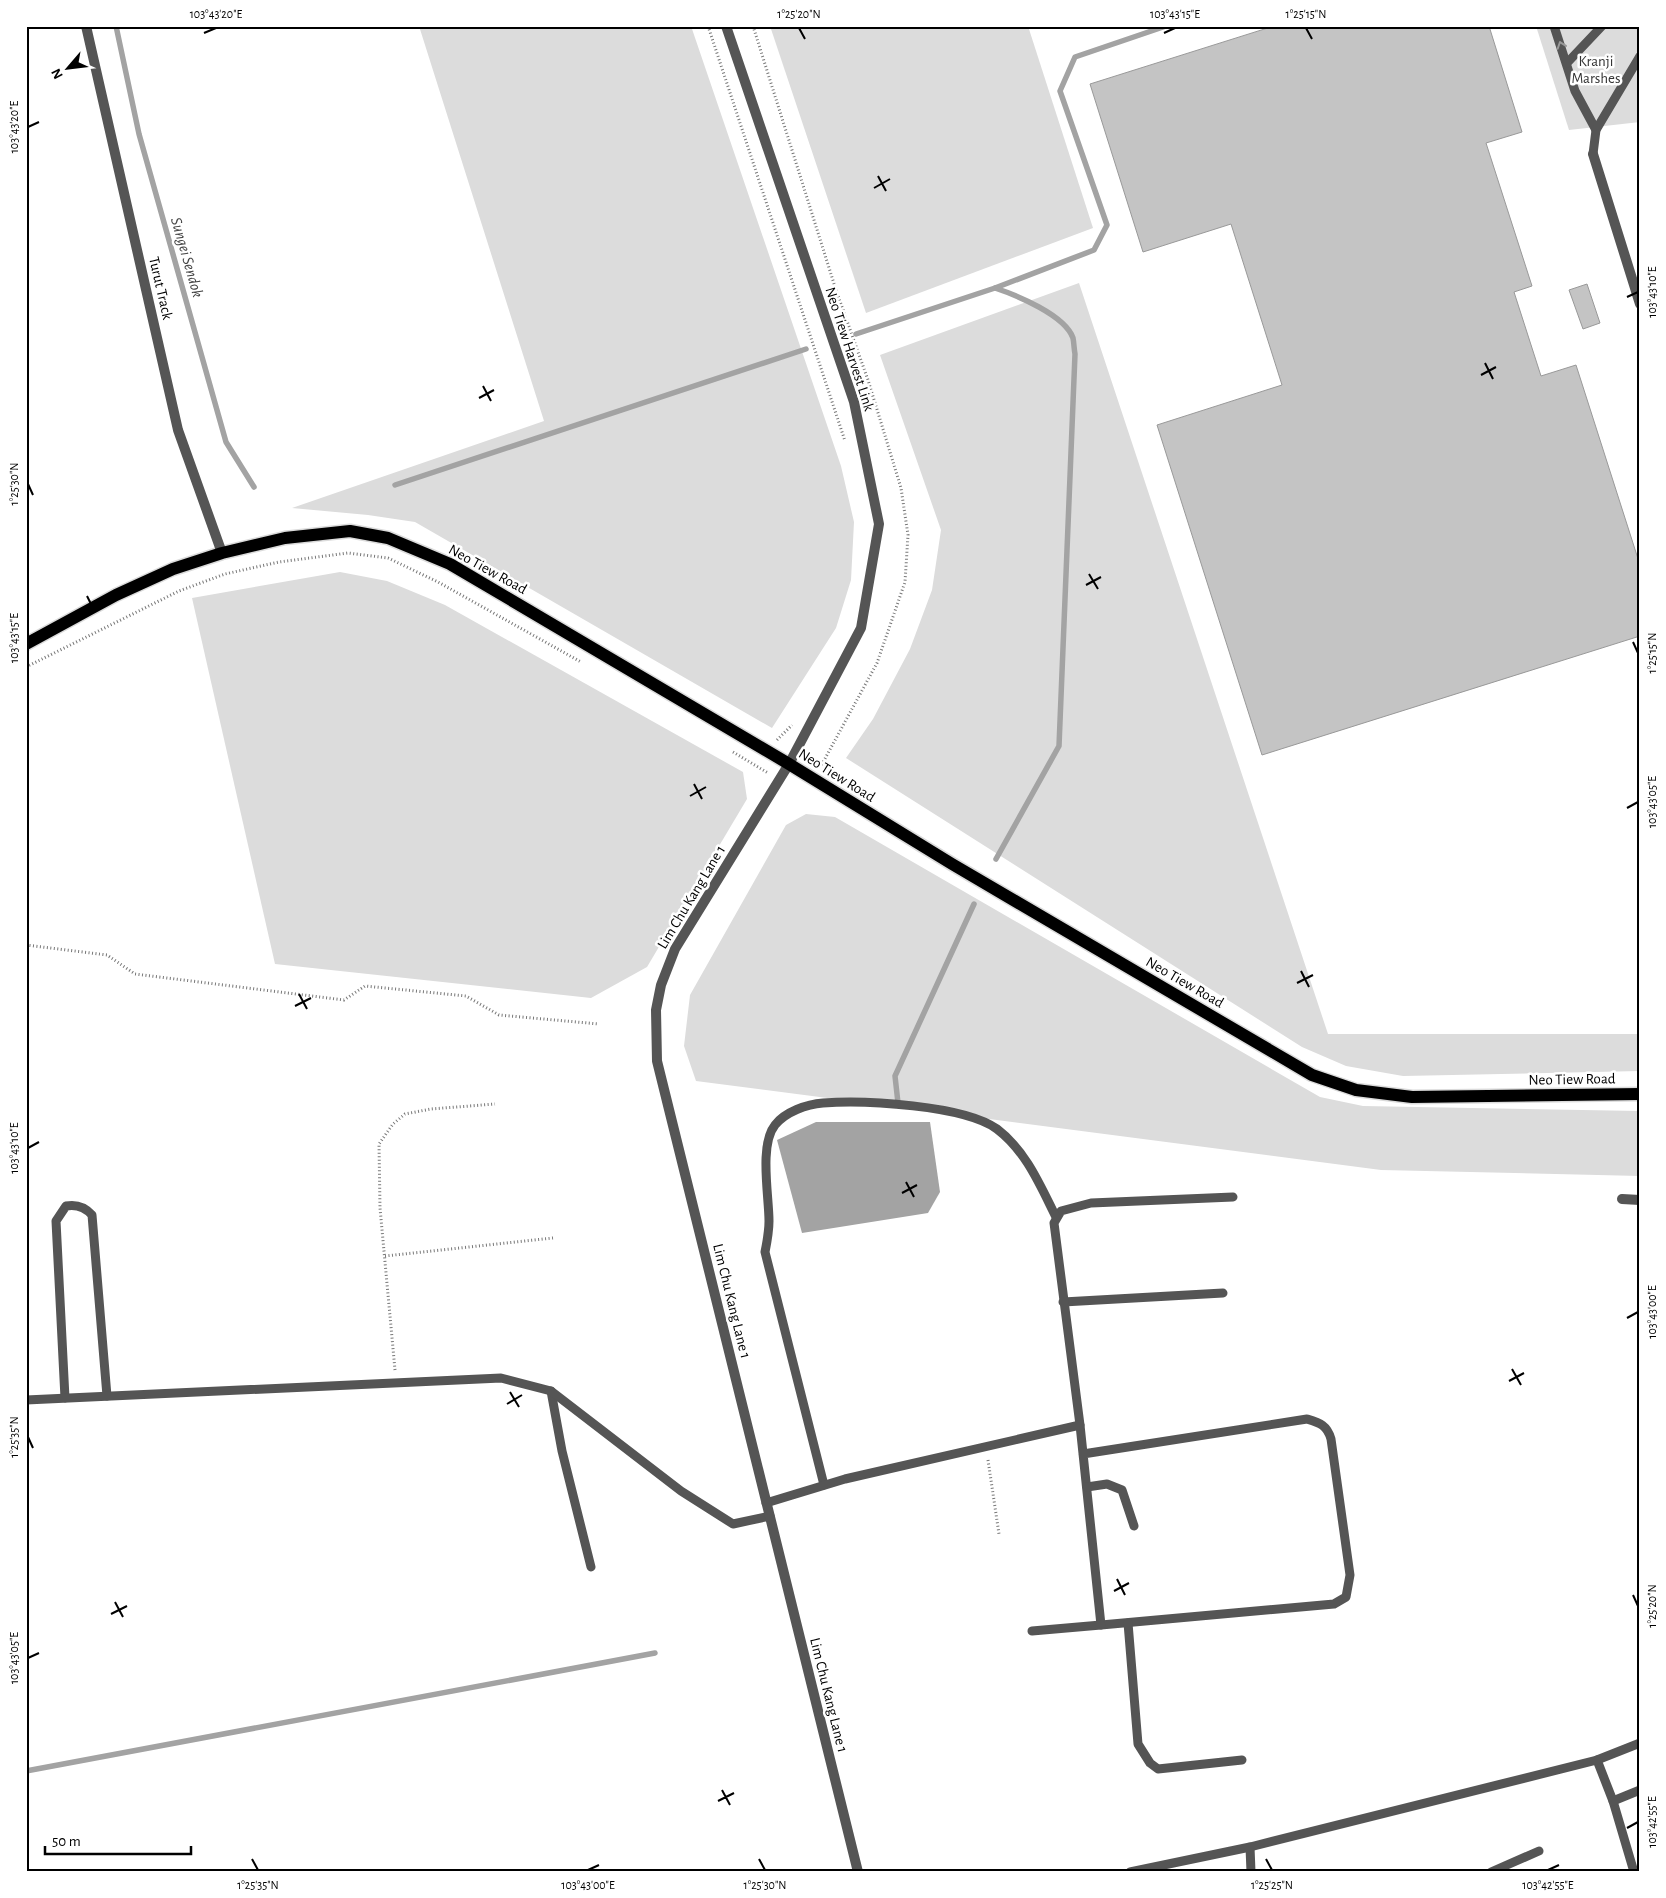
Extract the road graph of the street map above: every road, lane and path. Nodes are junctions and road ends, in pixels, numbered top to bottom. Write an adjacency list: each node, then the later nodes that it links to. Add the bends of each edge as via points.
1 (86, 26): 12 (street, Turut Track, via 178,430)
2 (708, 26): 11 (path)
3 (726, 26): 19 (street, Neo Tiew Harvest Link, via 854,402 879,524 861,628)
4 (1554, 26): 7 (lane, one-way to 4)
5 (1602, 26): 7 (lane)
6 (1640, 56): 8 (lane)
7 (1567, 63): 8 (lane, via 1575,90)
8 (1596, 130): 9 (lane)
9 (1593, 154): 10 (street)
10 (1640, 304)
11 (847, 445)
12 (222, 553): 13 (main road, Neo Tiew Road, via 173,569 116,595); 18 (main road, Neo Tiew Road, via 285,538 350,531 388,538 450,564)
13 (26, 644)
14 (586, 665): 15 (path, via 438,582 388,558 348,552 225,574 179,591)
15 (26, 667)
16 (795, 722): 18 (path)
17 (730, 750): 20 (path)
18 (766, 751): 19 (main road, Neo Tiew Road)
19 (789, 764): 20 (street, Lim Chu Kang Lane 1); 23 (main road, Neo Tiew Road, via 952,864 1312,1075 1356,1090 1412,1097)
20 (780, 780): 43 (street, Lim Chu Kang Lane 1, via 675,949 661,985 656,1010 657,1061)
21 (26, 945): 22 (path, via 107,955 135,974 344,1000 365,986 466,996 499,1015)
22 (599, 1024)
23 (1640, 1094)
24 (495, 1104): 30 (path, via 405,1114 393,1124 379,1144)
25 (1233, 1197): 28 (lane, via 1091,1203 1061,1211)
26 (1622, 1199): 27 (street)
27 (1640, 1200)
28 (1056, 1217): 32 (lane); 41 (lane, via 1030,1165 1014,1146 997,1130 965,1114 914,1107 821,1103 798,1109 775,1125 768,1137 769,1223 765,1252)
29 (553, 1238): 30 (path)
30 (385, 1256): 33 (path)
31 (1223, 1293): 32 (lane)
32 (1063, 1302): 38 (lane)
33 (397, 1383): 34 (lane, via 502,1378); 35 (lane)
34 (551, 1391): 44 (lane, via 681,1491 733,1524); 47 (lane, via 562,1451)
35 (107, 1396): 36 (lane); 36 (lane, via 92,1215 74,1205 66,1206 56,1221)
36 (65, 1398): 37 (lane)
37 (26, 1400)
38 (1080, 1425): 39 (lane); 40 (lane)
39 (986, 1446): 41 (lane); 46 (path)
40 (1083, 1454): 42 (lane); 48 (lane, via 1307,1419 1328,1428 1331,1438 1350,1575 1346,1597 1334,1604)
41 (824, 1486): 43 (lane)
42 (1087, 1487): 45 (lane, via 1107,1484 1122,1490); 49 (lane)
43 (766, 1503): 44 (street, Lim Chu Kang Lane 1)
44 (770, 1516): 59 (street, Lim Chu Kang Lane 1)
45 (1134, 1526)
46 (999, 1534)
47 (591, 1567)
48 (1128, 1623): 49 (lane); 52 (lane, via 1138,1744 1150,1763 1158,1769)
49 (1101, 1625): 50 (lane)
50 (1032, 1631)
51 (1640, 1743): 53 (lane)
52 (1242, 1760)
53 (1597, 1760): 55 (lane); 56 (lane)
54 (1640, 1790): 55 (lane)
55 (1613, 1801): 63 (lane)
56 (1250, 1847): 60 (lane); 61 (lane)
57 (1539, 1851): 58 (lane)
58 (1511, 1868): 62 (lane)
59 (858, 1872)
60 (1130, 1872)
61 (1251, 1872)
62 (1491, 1872)
63 (1634, 1872)

